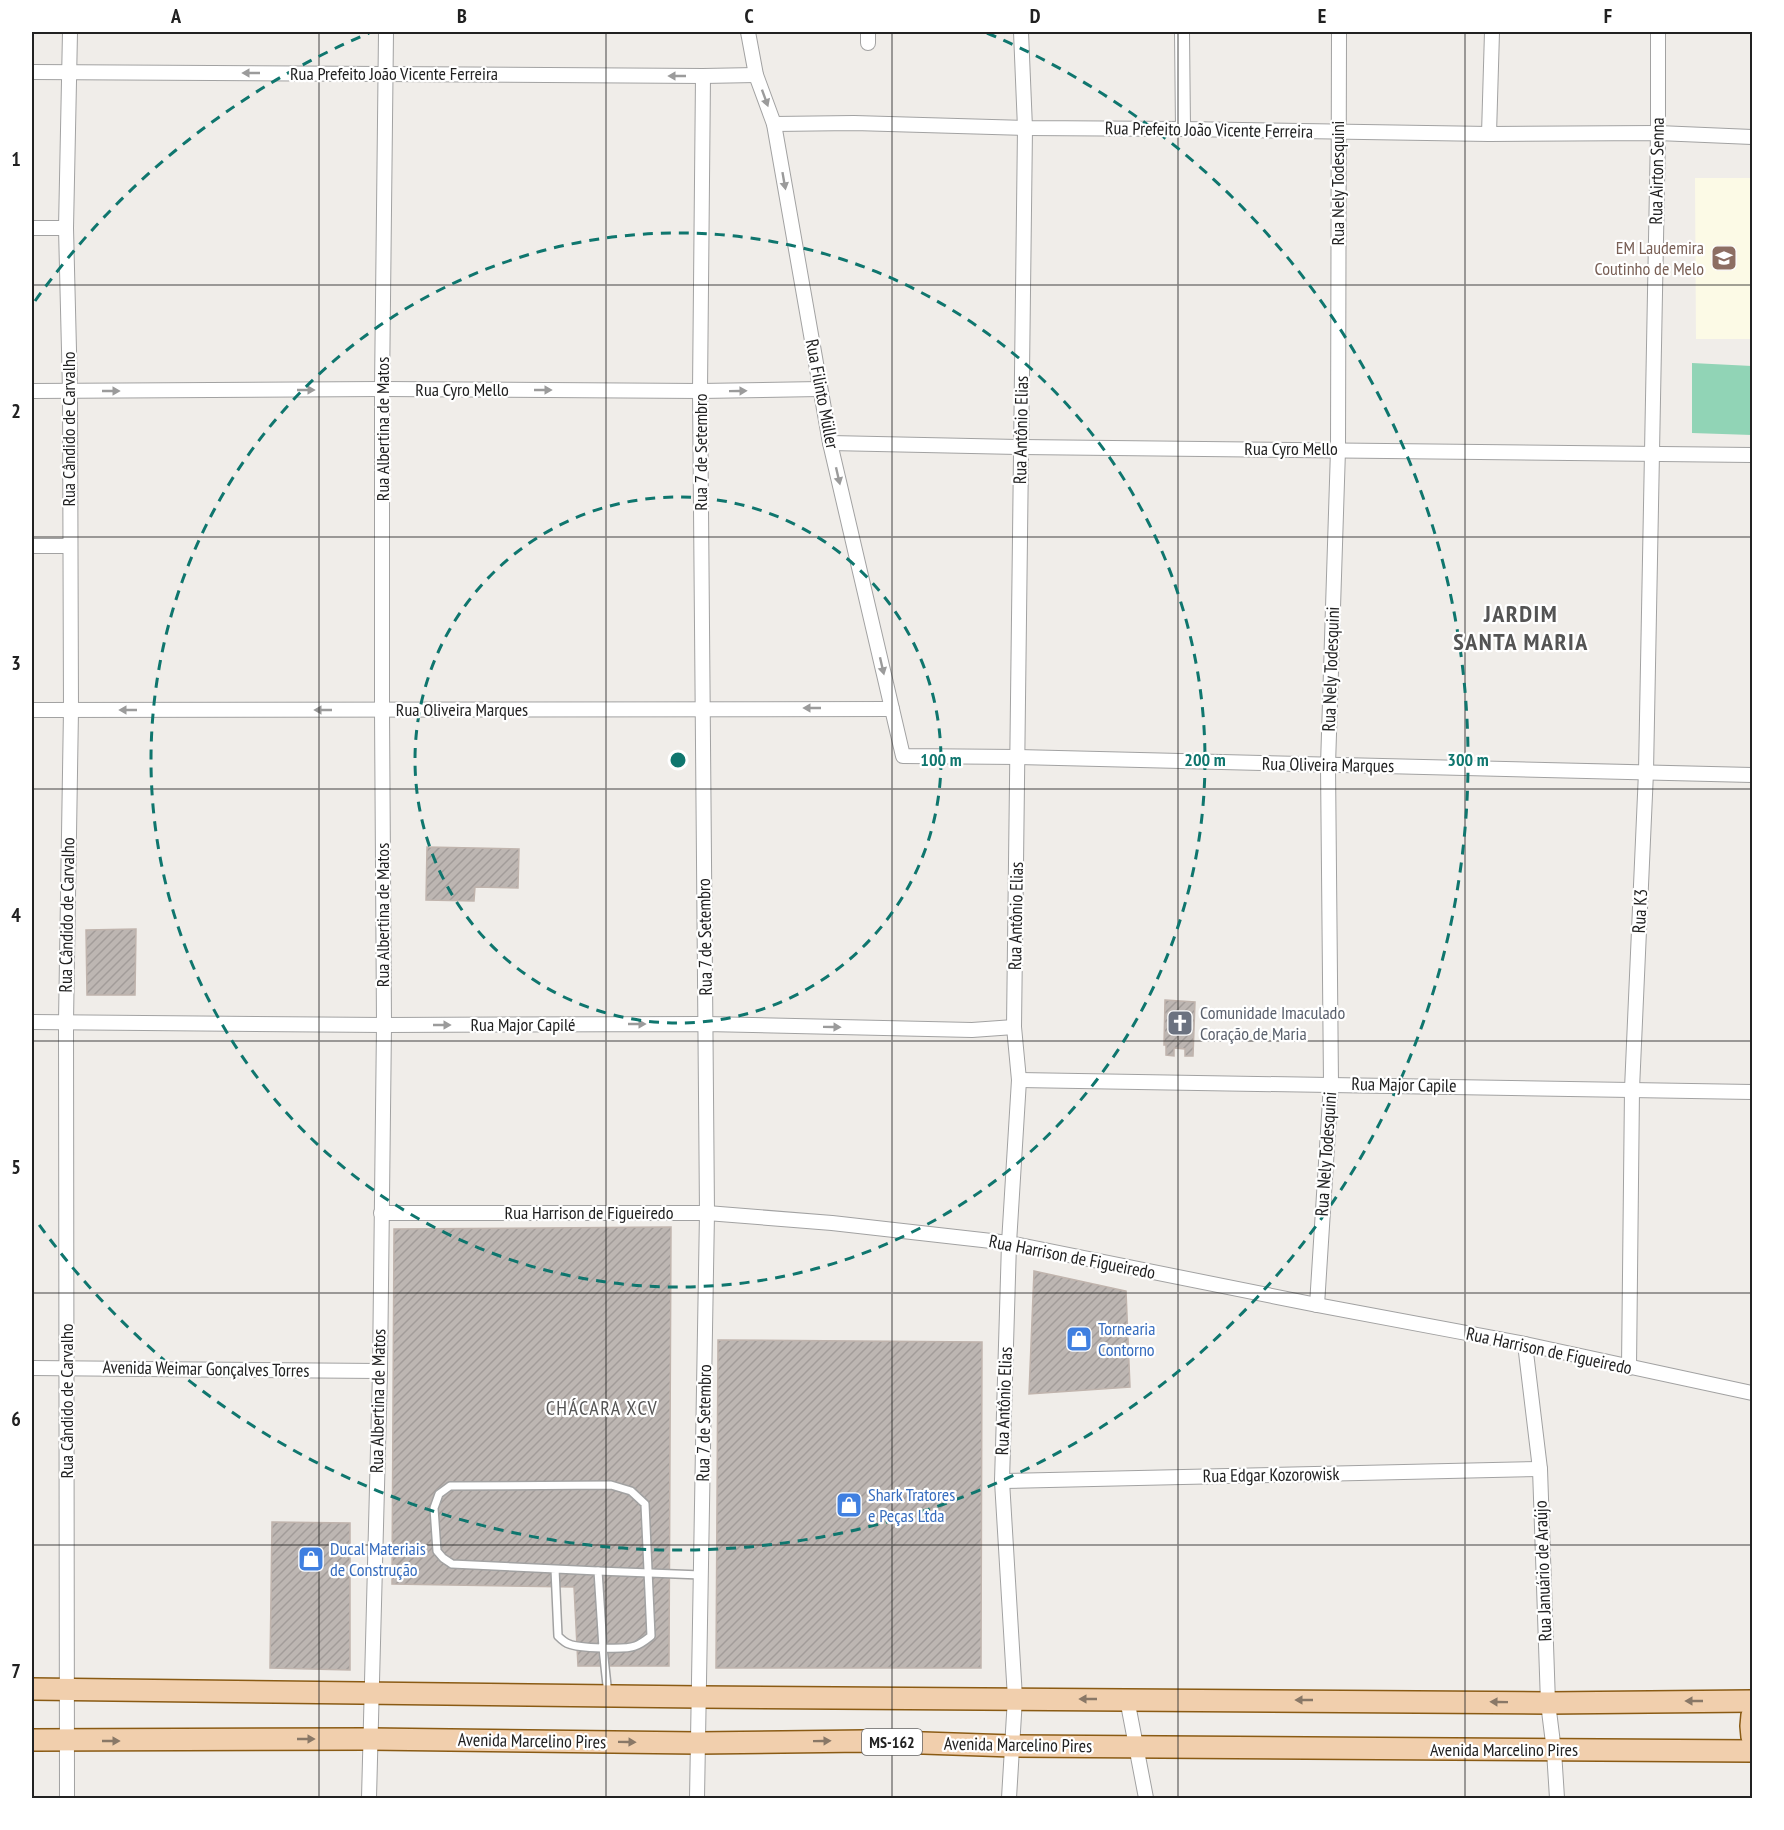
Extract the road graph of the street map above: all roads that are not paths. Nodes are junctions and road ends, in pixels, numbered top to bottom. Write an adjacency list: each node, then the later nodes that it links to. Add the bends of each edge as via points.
1 (70, 32): 10 (street, Rua Cândido de Carvalho)
2 (386, 32): 11 (street, Rua Albertina de Matos)
3 (748, 32): 12 (street, Rua Filinto Müller)
4 (1021, 32): 15 (street, Rua Antônio Elias)
5 (1182, 32): 16 (street)
6 (1339, 32): 17 (street, Rua Nely Todesquini)
7 (1492, 32): 19 (street)
8 (1658, 32): 18 (street, Rua Airton Senna)
9 (32, 72): 10 (street, Rua Prefeito João Vicente Ferreira)
10 (69, 72): 11 (street, Rua Prefeito João Vicente Ferreira, one-way to 10); 22 (street, Rua Cândido de Carvalho)
11 (386, 74): 13 (street, Rua Prefeito João Vicente Ferreira, one-way to 11); 23 (street, Rua Albertina de Matos)
12 (756, 75): 13 (street, Rua Prefeito João Vicente Ferreira); 14 (street, Rua Filinto Müller, one-way to 14)
13 (703, 76): 27 (street, Rua 7 de Setembro)
14 (774, 124): 15 (street, Rua Prefeito João Vicente Ferreira); 24 (street, Rua Filinto Müller, one-way to 24)
15 (1025, 128): 16 (street, Rua Prefeito João Vicente Ferreira); 29 (street, Rua Antônio Elias)
16 (1183, 129): 17 (street, Rua Prefeito João Vicente Ferreira)
17 (1339, 131): 19 (street, Rua Prefeito João Vicente Ferreira); 30 (street, Rua Nely Todesquini)
18 (1658, 133): 19 (street, Rua Prefeito João Vicente Ferreira); 20 (street, Rua Prefeito João Vicente Ferreira); 31 (street, Rua Airton Senna)
19 (1489, 134)
20 (1752, 137)
21 (32, 228): 22 (street)
22 (66, 228): 26 (street, Rua Cândido de Carvalho)
23 (382, 389): 26 (street, Rua Cyro Mello, one-way to 23); 27 (street, Rua Cyro Mello, one-way to 27); 39 (street, Rua Albertina de Matos)
24 (820, 389): 27 (street, Rua Cyro Mello, one-way to 24); 28 (street, Rua Filinto Müller)
25 (32, 391): 26 (street, Rua Cyro Mello)
26 (70, 391): 34 (street, Rua Cândido de Carvalho)
27 (700, 391): 35 (street, Rua 7 de Setembro)
28 (830, 443): 29 (street, Rua Cyro Mello); 36 (street, Rua Filinto Müller, one-way to 36)
29 (1021, 447): 30 (street, Rua Cyro Mello); 41 (street, Rua Antônio Elias)
30 (1338, 450): 31 (street, Rua Cyro Mello); 42 (street, Rua Nely Todesquini)
31 (1651, 455): 32 (street, Rua Cyro Mello); 43 (street, Rua K3)
32 (1752, 455)
33 (32, 546): 34 (street)
34 (70, 546): 38 (street, Rua Cândido de Carvalho)
35 (702, 708): 36 (street, Rua Oliveira Marques, one-way to 35); 39 (street, Rua Oliveira Marques); 47 (street, Rua 7 de Setembro)
36 (892, 709): 40 (street, Rua Filinto Müller)
37 (32, 710): 38 (street, Rua Oliveira Marques)
38 (71, 710): 39 (street, Rua Oliveira Marques, one-way to 38); 46 (street, Rua Cândido de Carvalho)
39 (382, 710): 48 (street, Rua Albertina de Matos)
40 (903, 756): 41 (street, Rua Oliveira Marques)
41 (1018, 757): 42 (street, Rua Oliveira Marques); 49 (street, Rua Antônio Elias)
42 (1328, 765): 43 (street, Rua Oliveira Marques); 51 (street, Rua Nely Todesquini)
43 (1646, 772): 44 (street, Rua Oliveira Marques); 52 (street, Rua K3)
44 (1752, 775)
45 (32, 1022): 46 (street, Rua Major Capilé)
46 (66, 1022): 48 (street, Rua Major Capilé); 60 (street, Rua Cândido de Carvalho)
47 (706, 1024): 48 (street, Rua Major Capilé, one-way to 47); 49 (street, Rua Major Capilé, one-way to 49, via 972,1030); 55 (street, Rua 7 de Setembro)
48 (384, 1025): 54 (street, Rua Albertina de Matos)
49 (1014, 1027): 50 (street, Rua Antônio Elias)
50 (1019, 1080): 51 (street, Rua Major Capile); 56 (street, Rua Antônio Elias)
51 (1331, 1084): 52 (street, Rua Major Capile); 57 (street, Rua Nely Todesquini)
52 (1632, 1089): 53 (street, Rua Major Capile); 61 (street, Rua K3)
53 (1752, 1092)
54 (381, 1213): 55 (street, Rua Harrison de Figueiredo); 62 (street, Rua Albertina de Matos)
55 (707, 1213): 56 (street, Rua Harrison de Figueiredo); 69 (street, Rua 7 de Setembro)
56 (1009, 1243): 57 (street, Rua Harrison de Figueiredo); 65 (street, Rua Antônio Elias)
57 (1317, 1305): 58 (street, Rua Harrison de Figueiredo)
58 (1525, 1344): 61 (street, Rua Harrison de Figueiredo); 64 (street, Rua Januário de Araújo)
59 (32, 1368): 60 (street, Avenida Weimar Gonçalves Torres)
60 (67, 1368): 62 (street, Avenida Weimar Gonçalves Torres); 72 (street, Rua Cândido de Carvalho)
61 (1629, 1368): 63 (street, Rua Harrison de Figueiredo)
62 (380, 1371): 73 (street, Rua Albertina de Matos)
63 (1752, 1393)
64 (1540, 1469): 65 (street, Rua Edgar Kozorowisk); 79 (street, Rua Januário de Araújo)
65 (1002, 1481): 76 (street, Rua Antônio Elias)
66 (555, 1569): 67 (lane); 68 (lane, via 452,1564 437,1551 434,1508 439,1494 450,1486 611,1485 631,1491 645,1504); 70 (lane, via 558,1636 571,1645)
67 (598, 1571): 68 (lane); 70 (lane)
68 (648, 1573): 69 (lane); 70 (lane, via 651,1636 633,1648)
69 (702, 1575): 75 (street, Rua 7 de Setembro)
70 (603, 1648): 74 (lane)
71 (32, 1689): 72 (main road)
72 (66, 1689): 73 (main road); 84 (street, Rua Cândido de Carvalho)
73 (372, 1693): 74 (main road); 82 (street, Rua Albertina de Matos)
74 (608, 1696): 75 (main road)
75 (700, 1697): 76 (main road); 85 (street, Rua 7 de Setembro)
76 (1015, 1698): 77 (main road, one-way to 76); 86 (street, Rua Antônio Elias)
77 (1127, 1699): 79 (main road, one-way to 77); 87 (street)
78 (1752, 1701): 79 (main road, one-way to 79)
79 (1548, 1702): 88 (street, Rua Januário de Araújo)
80 (1752, 1714): 81 (main road)
81 (1752, 1737)
82 (370, 1739): 84 (main road, Avenida Marcelino Pires / MS-162, one-way to 82); 85 (main road, Avenida Marcelino Pires / MS-162, one-way to 85); 91 (street, Rua Albertina de Matos)
83 (32, 1740): 84 (main road, Avenida Marcelino Pires / MS-162)
84 (68, 1741): 90 (street, Rua Cândido de Carvalho)
85 (698, 1743): 86 (main road, Avenida Marcelino Pires / MS-162, one-way to 86, via 865,1741); 92 (street, Rua 7 de Setembro)
86 (1012, 1746): 87 (main road, Avenida Marcelino Pires / MS-162); 93 (street, Rua Antônio Elias)
87 (1137, 1747): 88 (main road, Avenida Marcelino Pires / MS-162); 94 (street)
88 (1554, 1751): 89 (main road, Avenida Marcelino Pires / MS-162); 95 (street, Rua Januário de Araújo)
89 (1752, 1751)
90 (67, 1798)
91 (369, 1798)
92 (697, 1798)
93 (1009, 1798)
94 (1146, 1798)
95 (1557, 1798)

